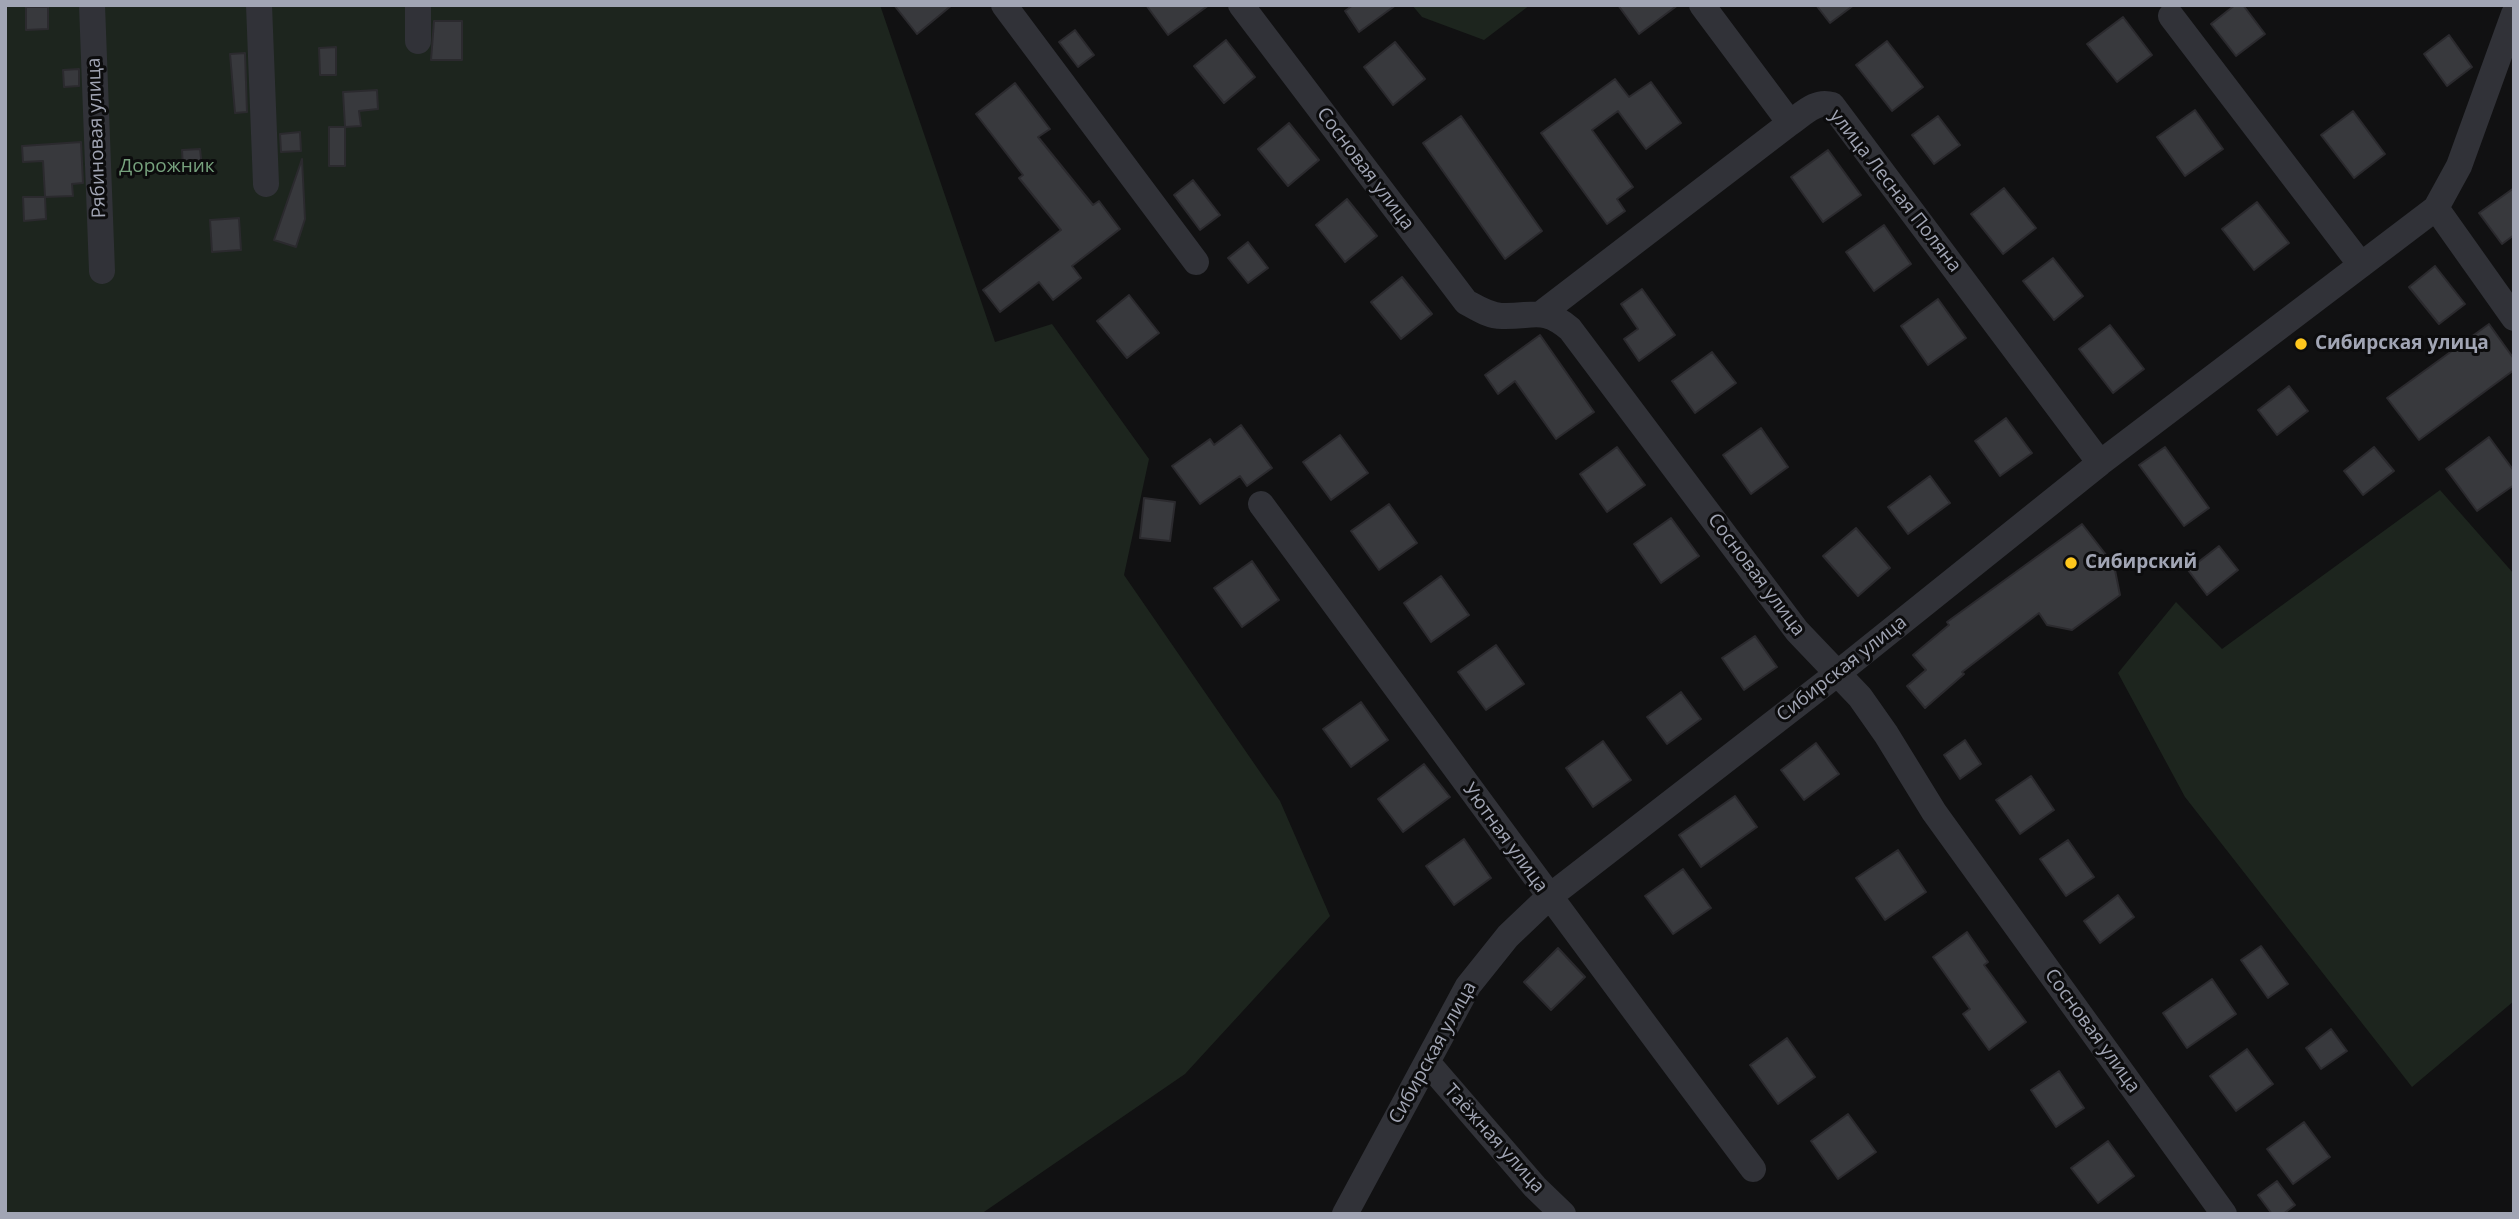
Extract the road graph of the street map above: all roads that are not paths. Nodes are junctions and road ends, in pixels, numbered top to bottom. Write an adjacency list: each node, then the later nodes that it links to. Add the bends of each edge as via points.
1 (92, 5): 15 (street, Рябиновая улица)
2 (259, 5): 11 (street)
3 (418, 5): 9 (street)
4 (1004, 5): 13 (street)
5 (1241, 5): 16 (street, Сосновая улица, via 1466,302 1499,317)
6 (1702, 5): 10 (street)
7 (2514, 14): 12 (street, Сибирская улица, via 2459,166)
8 (2171, 16): 14 (street)
9 (418, 41)
10 (1790, 123): 16 (street, улица Лесная Поляна); 18 (street, улица Лесная Поляна, via 1814,106 1832,105)
11 (266, 184)
12 (2436, 208): 14 (street, Сибирская улица); 17 (street)
13 (1196, 261)
14 (2361, 264): 18 (street, Сибирская улица)
15 (102, 271)
16 (1542, 313): 20 (street, Сосновая улица, via 1570,329 1797,631)
17 (2514, 318)
18 (2101, 463): 20 (street, Сибирская улица)
19 (1261, 504): 21 (street, Уютная улица)
20 (1838, 673): 21 (street, Сибирская улица); 26 (street, Сосновая улица, via 1860,697 1934,812)
21 (1549, 897): 22 (street, Сибирская улица, via 1508,936 1468,986); 23 (street, Уютная улица)
22 (1427, 1062): 24 (street, Сибирская улица); 25 (street, Таёжная улица)
23 (1753, 1169)
24 (1345, 1214)
25 (1563, 1214)
26 (2224, 1214)

